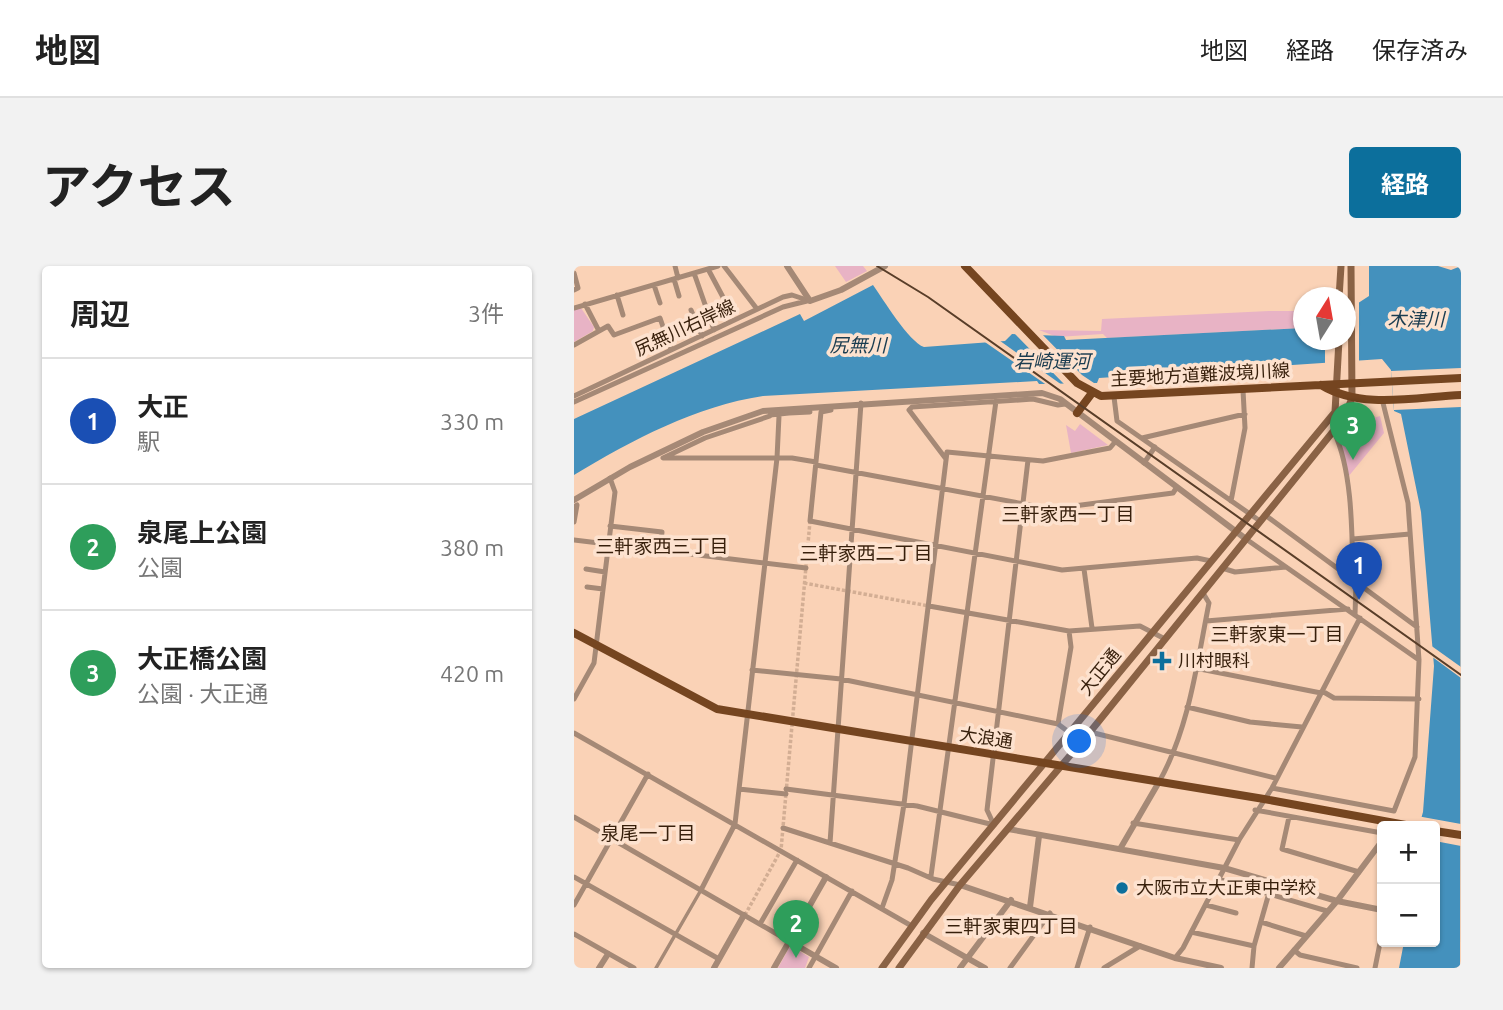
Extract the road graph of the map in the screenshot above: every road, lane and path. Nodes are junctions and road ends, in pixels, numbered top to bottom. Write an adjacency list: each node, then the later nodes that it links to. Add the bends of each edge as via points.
1 (675, 266): 12 (street)
2 (718, 266): 9 (street)
3 (724, 266): 23 (street)
4 (787, 266): 19 (street)
5 (885, 266): 19 (street)
6 (965, 266): 37 (main road, 主要地方道難波境川線, via 1077,383)
7 (1341, 266): 14 (main road)
8 (1350, 266): 34 (main road)
9 (708, 269): 11 (street); 18 (street)
10 (574, 273): 15 (street, via 578,288)
11 (694, 273): 12 (street); 26 (street)
12 (676, 278): 13 (street); 17 (street)
13 (654, 285): 16 (street); 20 (street)
14 (1340, 287)
15 (574, 289)
16 (617, 295): 21 (street); 25 (street)
17 (678, 296)
18 (724, 299)
19 (810, 301): 23 (street, 尻無川右岸線, via 792,295); 45 (street, 尻無川右岸線, via 790,304)
20 (660, 303)
21 (585, 304): 22 (street); 27 (street)
22 (574, 308)
23 (757, 309): 26 (street, 尻無川右岸線)
24 (691, 310): 28 (street)
25 (623, 315)
26 (714, 330): 28 (street, 尻無川右岸線)
27 (599, 331): 29 (street); 30 (street, via 608,326 614,335 660,318)
28 (702, 336): 30 (street, 尻無川右岸線)
29 (574, 345)
30 (671, 350): 40 (street, 尻無川右岸線)
31 (1339, 350): 33 (main road)
32 (1461, 378): 34 (main road, 主要地方道難波境川線)
33 (1338, 383): 34 (main road, 主要地方道難波境川線); 35 (main road, 主要地方道難波境川線); 38 (main road)
34 (1351, 383): 42 (main road)
35 (1321, 386): 36 (main road, 主要地方道難波境川線); 38 (main road)
36 (1244, 390): 41 (main road, 主要地方道難波境川線); 51 (street)
37 (1092, 393): 41 (main road, 主要地方道難波境川線); 50 (main road)
38 (1338, 395): 42 (main road); 72 (main road, 大正通, via 1335,412)
39 (1461, 395): 43 (main road)
40 (574, 396)
41 (1114, 397): 54 (street, via 1117,421)
42 (1352, 398): 43 (main road); 53 (main road, 大正通)
43 (1382, 399): 78 (street, via 1408,503)
44 (996, 401): 47 (street, via 1034,399); 57 (street); 59 (street, via 909,410)
45 (574, 402)
46 (861, 403): 47 (street, via 1034,393 1048,394); 48 (street); 63 (street)
47 (1065, 404): 50 (street)
48 (820, 409): 49 (street); 52 (street); 61 (street); 64 (street, via 764,411 722,424)
49 (831, 410)
50 (1077, 413): 55 (street)
51 (1245, 414): 54 (street); 69 (street)
52 (779, 416): 58 (street); 58 (street, via 714,435 663,458)
53 (1334, 432): 73 (main road, 大正通); 80 (street, via 1340,444)
54 (1142, 438): 56 (street)
55 (1115, 442): 60 (street, via 1110,448 1092,452); 62 (street)
56 (1155, 447): 62 (street); 69 (street)
57 (989, 457): 59 (street, via 947,452); 60 (street); 67 (street)
58 (777, 458): 61 (street); 88 (street)
59 (946, 458): 66 (street)
60 (1028, 460): 70 (street)
61 (816, 463): 63 (street); 76 (street, via 810,521)
62 (1144, 463): 65 (street)
63 (855, 471): 66 (street); 76 (street)
64 (610, 478): 68 (street); 75 (street, via 615,492)
65 (1177, 487): 70 (street, via 1173,493 1051,509); 77 (street)
66 (943, 488): 67 (street); 83 (street)
67 (984, 495): 70 (street); 85 (street)
68 (574, 500)
69 (1231, 500): 72 (street)
70 (1023, 503): 87 (street)
71 (574, 507): 74 (street, via 577,505)
72 (1250, 514): 73 (street); 77 (main road, 大正通)
73 (1262, 518): 79 (main road, 大正通); 95 (street)
74 (574, 522)
75 (610, 526): 82 (street); 84 (street, via 662,533)
76 (851, 529): 83 (street); 115 (street)
77 (1236, 530): 79 (street); 86 (main road, 大正通)
78 (1410, 534): 80 (street); 105 (street)
79 (1246, 539): 89 (street); 91 (main road, 大正通)
80 (1353, 539): 95 (street)
81 (574, 540): 82 (street)
82 (608, 544): 84 (street); 94 (street)
83 (936, 546): 85 (street); 99 (street)
84 (660, 550): 88 (street)
85 (976, 553): 87 (street); 101 (street)
86 (1211, 561): 93 (street, via 1197,558); 108 (main road, 大正通)
87 (1016, 562): 93 (street); 103 (street)
88 (765, 563): 90 (street); 114 (street)
89 (1286, 567): 91 (street, via 1235,572); 100 (street)
90 (806, 568)
91 (1222, 568): 98 (main road, 大正通)
92 (586, 569): 94 (street)
93 (1084, 569): 106 (street)
94 (605, 572): 97 (street)
95 (1354, 581): 102 (street); 105 (street)
96 (587, 587): 97 (street)
97 (603, 589): 111 (street)
98 (1203, 593): 104 (street, via 1209,603); 110 (main road, 大正通)
99 (929, 606): 101 (street); 117 (street)
100 (1348, 609): 102 (street); 104 (street)
101 (968, 613): 103 (street); 120 (street)
102 (1358, 617): 112 (street); 116 (street)
103 (1009, 621): 107 (street); 122 (street)
104 (1206, 621): 113 (street)
105 (1417, 627): 112 (street)
106 (1092, 628): 107 (street); 108 (street, via 1140,626)
107 (1069, 631): 124 (street, via 1071,647)
108 (1153, 631): 110 (street); 129 (main road, 大正通)
109 (574, 632): 111 (main road, 大浪通)
110 (1165, 639): 127 (main road, 大正通)
111 (596, 645): 118 (street, via 594,663); 123 (main road, 大浪通, via 709,706)
112 (1419, 660): 119 (street)
113 (1195, 668): 116 (street); 121 (street)
114 (752, 670): 115 (street); 123 (street)
115 (841, 679): 117 (street); 126 (street)
116 (1322, 692): 119 (street, via 1334,698); 125 (street)
117 (919, 693): 120 (street); 130 (street)
118 (574, 699)
119 (1419, 699): 139 (street, via 1415,757 1394,812)
120 (957, 701): 122 (street); 131 (street)
121 (1187, 707): 125 (street, via 1250,722); 132 (street)
122 (999, 710): 124 (street); 133 (street)
123 (747, 715): 126 (main road, 大浪通); 140 (street)
124 (1058, 724): 129 (street)
125 (1302, 727): 137 (street)
126 (839, 729): 130 (main road, 大浪通); 141 (street)
127 (1090, 732): 132 (street); 135 (main road, 大正通)
128 (574, 733): 136 (street)
129 (1071, 733): 134 (main road, 大正通)
130 (912, 741): 131 (main road, 大浪通); 143 (street)
131 (950, 748): 133 (main road, 大浪通); 145 (street)
132 (1176, 753): 137 (street); 138 (street)
133 (993, 755): 134 (main road, 大浪通); 151 (street, via 988,810)
134 (1046, 764): 135 (main road, 大浪通); 151 (main road, 大正通)
135 (1061, 766): 138 (main road, 大浪通); 153 (main road, 大正通)
136 (648, 774): 150 (street); 158 (street)
137 (1275, 778): 139 (street)
138 (1159, 782): 142 (main road, 大浪通); 149 (street)
139 (1272, 788): 142 (street)
140 (739, 789): 141 (street); 150 (street)
141 (834, 794): 143 (street); 160 (street)
142 (1264, 799): 144 (street); 148 (main road, 大浪通)
143 (904, 804): 145 (street); 164 (street)
144 (1255, 810): 147 (street); 159 (street)
145 (941, 812): 151 (street); 167 (street)
146 (574, 817): 158 (street)
147 (1289, 817): 154 (street); 166 (street, via 1282,849)
148 (1384, 821)
149 (1133, 823): 159 (street); 162 (street)
150 (735, 824): 163 (street); 174 (street)
151 (994, 825): 171 (main road, 大正通)
152 (783, 828): 160 (street)
153 (1008, 829): 157 (street); 173 (main road, 大正通)
154 (1377, 832)
155 (1440, 832): 156 (main road)
156 (1461, 835)
157 (1039, 836): 162 (street); 181 (street)
158 (612, 839): 172 (street); 174 (street)
159 (1239, 840): 165 (street)
160 (831, 843): 164 (street)
161 (1377, 848): 166 (street)
162 (1120, 849): 165 (street)
163 (797, 860): 169 (street); 189 (street)
164 (895, 863): 167 (street); 182 (street)
165 (1224, 868): 170 (street); 178 (street)
166 (1359, 872): 178 (street)
167 (930, 876): 171 (street)
168 (574, 877): 172 (street)
169 (826, 877): 175 (street); 197 (street)
170 (1219, 879): 176 (street); 180 (street)
171 (946, 882): 173 (street); 190 (main road, 大正通)
172 (586, 884): 179 (street); 195 (street)
173 (960, 885): 177 (street); 193 (main road, 大正通)
174 (701, 890): 187 (street); 195 (street)
175 (852, 891): 182 (street); 203 (street)
176 (1269, 893): 184 (street); 188 (street)
177 (1011, 900): 181 (street); 204 (street)
178 (1337, 901): 183 (street); 184 (street)
179 (574, 905)
180 (1206, 905): 186 (street); 192 (street)
181 (1030, 906): 185 (street)
182 (882, 908): 190 (street)
183 (1377, 909)
184 (1328, 911): 196 (street)
185 (1050, 913): 191 (street); 218 (street)
186 (1236, 913)
187 (744, 915): 189 (street); 206 (street)
188 (1261, 922): 196 (street); 199 (street)
189 (760, 924): 197 (street)
190 (910, 925): 214 (main road, 大正通)
191 (1090, 927): 198 (street); 219 (street)
192 (1191, 932): 199 (street); 205 (street)
193 (923, 933): 204 (street); 215 (main road, 大正通)
194 (574, 934): 202 (street)
195 (675, 935): 206 (street); 209 (street)
196 (1307, 936): 201 (street)
197 (789, 941): 203 (street); 211 (street)
198 (1142, 945): 205 (street); 220 (street)
199 (1254, 946): 223 (street)
200 (1379, 947): 226 (street)
201 (1294, 950): 224 (street); 225 (street)
202 (608, 954): 207 (street); 208 (street)
203 (816, 956): 212 (street); 213 (street)
204 (968, 958): 216 (street); 217 (street)
205 (1175, 958): 221 (street); 222 (street)
206 (719, 959): 210 (street)
207 (599, 968)
208 (634, 968)
209 (656, 968)
210 (714, 968)
211 (774, 968)
212 (809, 968)
213 (836, 968)
214 (882, 968)
215 (899, 968)
216 (960, 968)
217 (985, 968)
218 (1010, 968)
219 (1077, 968)
220 (1104, 968)
221 (1172, 968)
222 (1222, 968)
223 (1252, 968)
224 (1279, 968)
225 (1357, 968)
226 (1375, 968)

